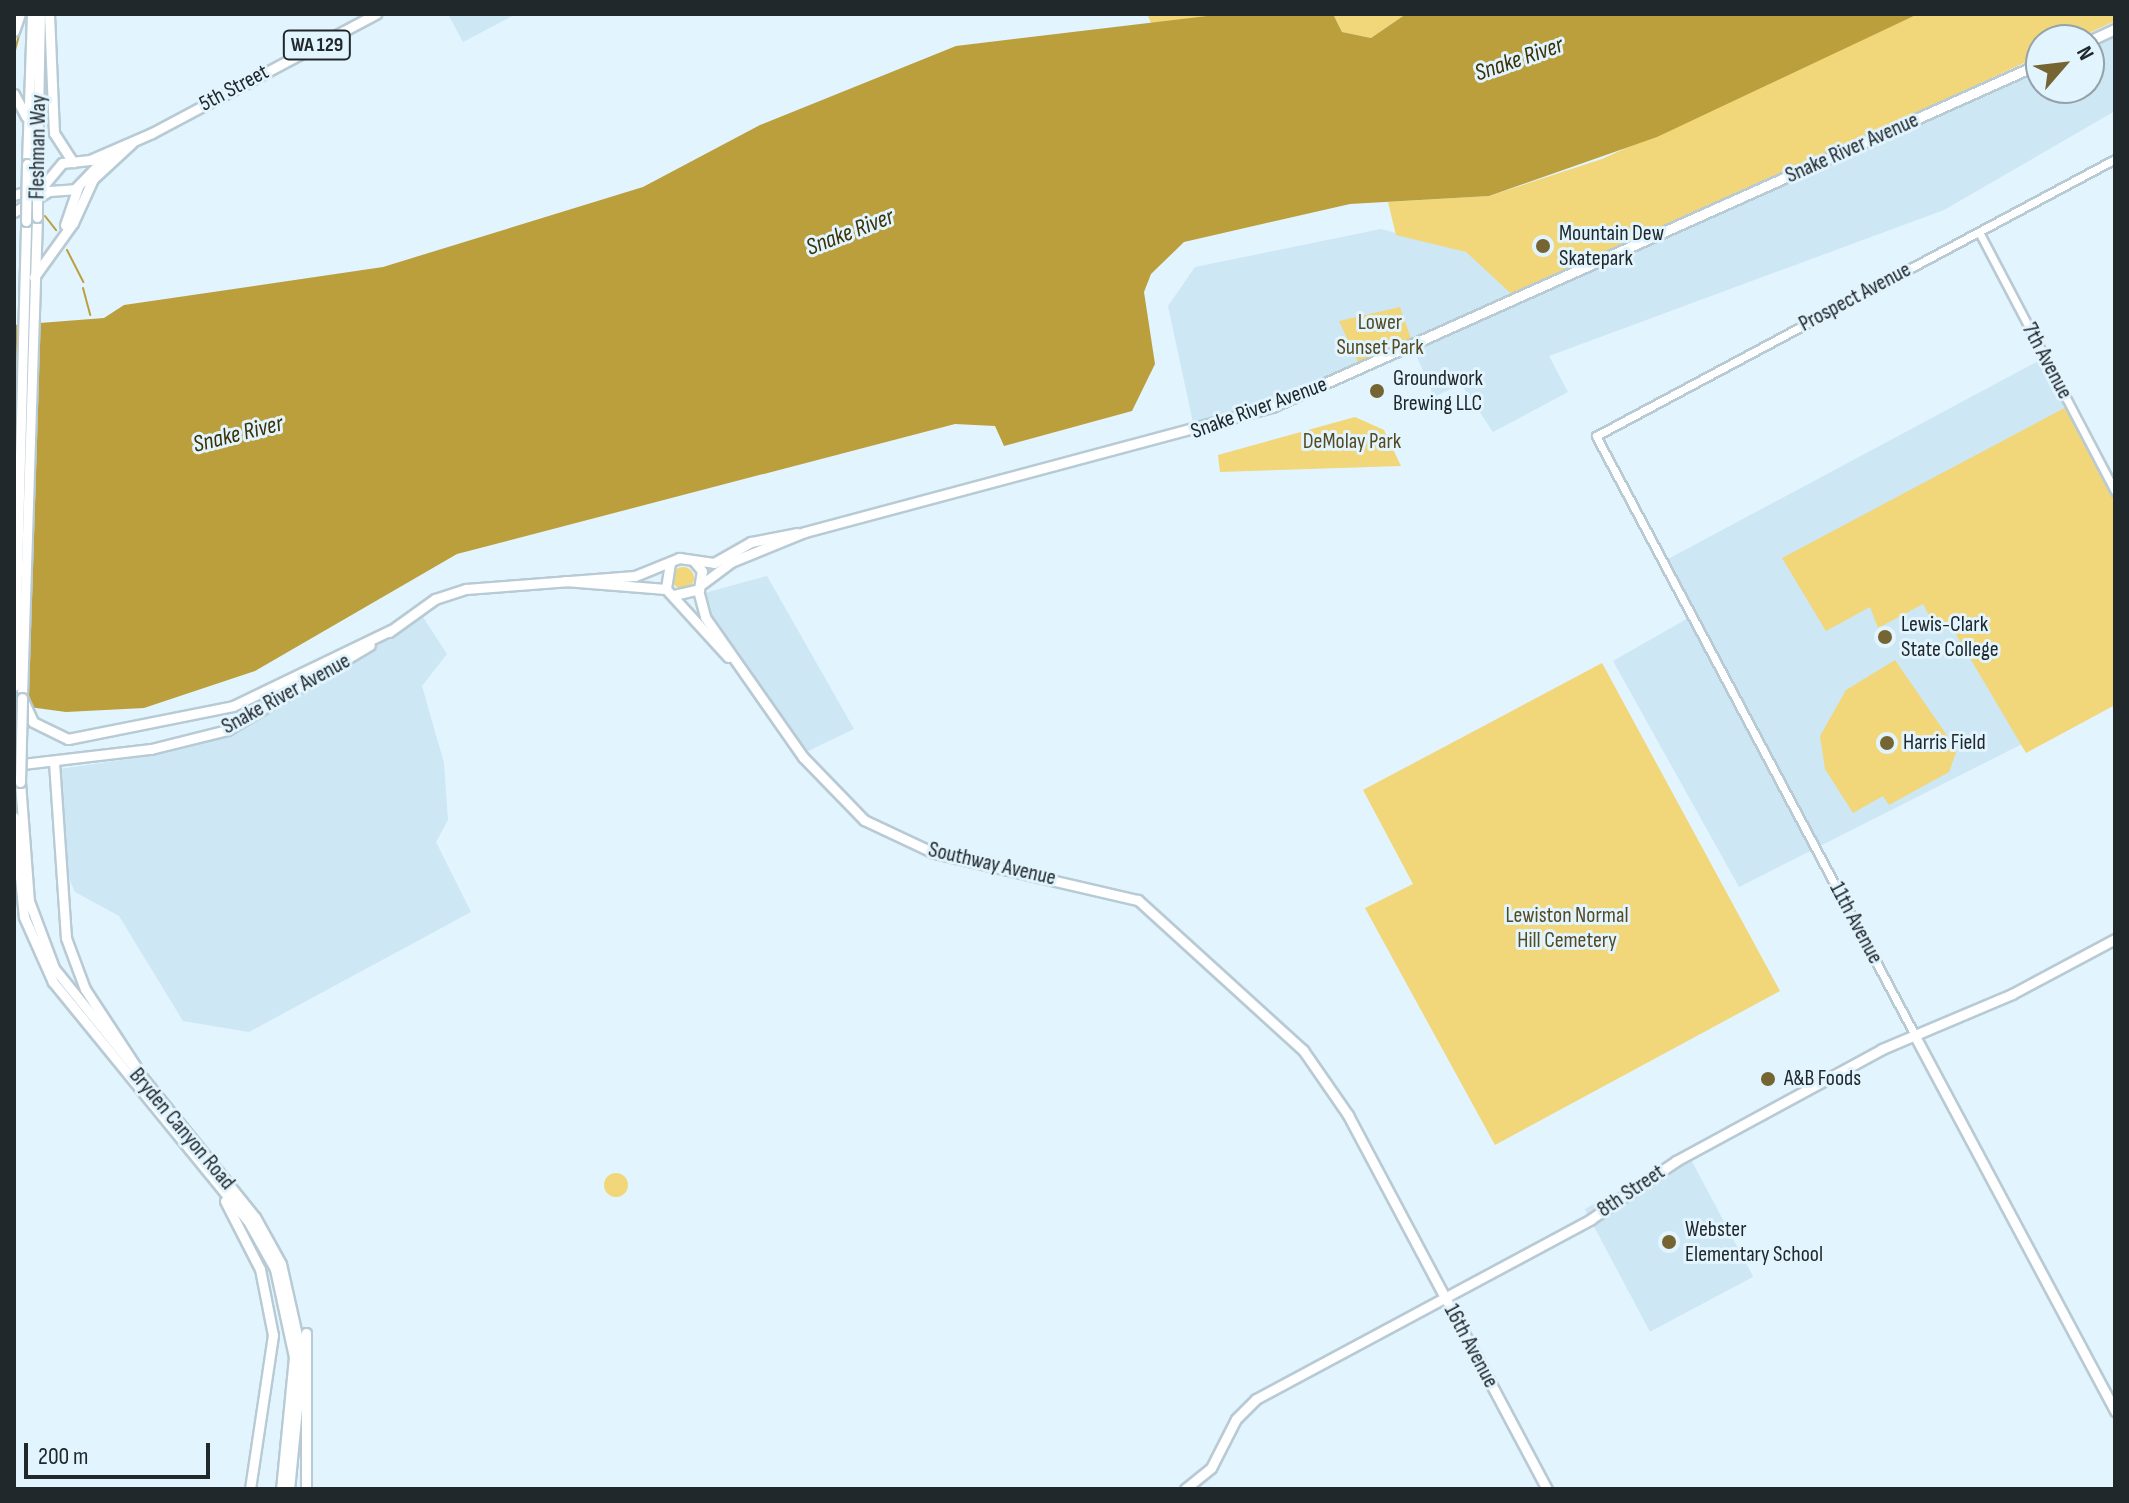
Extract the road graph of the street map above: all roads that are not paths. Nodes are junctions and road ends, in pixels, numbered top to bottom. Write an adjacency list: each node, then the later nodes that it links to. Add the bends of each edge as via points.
1 (20, 14): 6 (main road)
2 (32, 14): 9 (main road, Fleshman Way)
3 (40, 14): 14 (main road, Fleshman Way)
4 (49, 14): 13 (main road, via 54,133)
5 (376, 14): 10 (main road, 5th Street / WA 129)
6 (14, 31)
7 (2025, 70): 23 (main road, Snake River Avenue, via 1272,407)
8 (14, 94): 9 (main road)
9 (28, 124): 14 (main road, Fleshman Way)
10 (136, 140): 11 (main road, 5th Street); 13 (main road, 5th Street)
11 (121, 151): 15 (main road, 5th Street); 19 (main road, via 93,179)
12 (2115, 159): 18 (street, Prospect Avenue)
13 (75, 163): 15 (main road); 16 (main road, 5th Street, via 59,165 42,187)
14 (32, 166): 20 (main road, Fleshman Way, bridge); 20 (main road, Fleshman Way, bridge, via 37,217)
15 (80, 184): 17 (main road, via 49,191); 19 (main road)
16 (14, 195)
17 (14, 212)
18 (1979, 232): 21 (street, Prospect Avenue); 22 (street, 7th Avenue)
19 (59, 239): 20 (main road)
20 (27, 280): 31 (main road); 32 (main road, Bryden Canyon Road)
21 (1596, 436): 39 (street, 11th Avenue)
22 (2115, 491)
23 (805, 532): 25 (main road, Snake River Avenue, via 751,542 714,563); 27 (main road, Snake River Avenue, via 731,562)
24 (671, 561): 25 (main road, Snake River Avenue); 26 (main road, Snake River Avenue, via 635,576); 28 (main road, via 663,574)
25 (694, 561): 27 (main road, Southway Avenue)
26 (541, 580): 28 (main road, Snake River Avenue); 29 (main road, Snake River Avenue, via 451,593)
27 (700, 587): 28 (main road, Snake River Avenue); 30 (main road, Southway Avenue, via 700,609)
28 (669, 592): 30 (main road, Southway Avenue)
29 (391, 630): 32 (main road, via 251,701 155,723 62,739 37,727); 33 (main road, Snake River Avenue, via 227,730)
30 (742, 671): 42 (main road, Southway Avenue, via 821,782 864,820 934,853 1138,900 1315,1067)
31 (14, 686)
32 (22, 698): 35 (main road, Bryden Canyon Road, bridge)
33 (54, 762): 34 (main road, Snake River Avenue); 40 (main road, via 57,888 70,951 90,996)
34 (14, 765)
35 (18, 821): 36 (main road, Bryden Canyon Road); 40 (main road, Bryden Canyon Road, via 29,901 54,968)
36 (14, 834): 37 (main road, Bryden Canyon Road)
37 (14, 856): 41 (main road, Bryden Canyon Road, via 24,917 53,982)
38 (2115, 939): 39 (main road, 8th Street)
39 (1916, 1038): 44 (main road, 8th Street, via 1688,1154 1591,1219); 45 (main road, 11th Avenue)
40 (158, 1099): 43 (main road, Bryden Canyon Road, via 255,1217)
41 (201, 1165): 46 (main road, via 249,1241 269,1306 272,1375); 47 (main road, Bryden Canyon Road, via 262,1244 290,1318 294,1374)
42 (1396, 1203): 44 (main road, 16th Avenue)
43 (281, 1264): 48 (main road, Bryden Canyon Road, via 302,1357); 49 (main road, via 308,1346)
44 (1445, 1297): 50 (main road, 8th Street, via 1256,1399 1236,1419 1211,1468); 51 (main road, 16th Avenue)
45 (2115, 1411)
46 (250, 1489)
47 (281, 1489)
48 (289, 1489)
49 (306, 1489)
50 (1185, 1489)
51 (1547, 1489)

